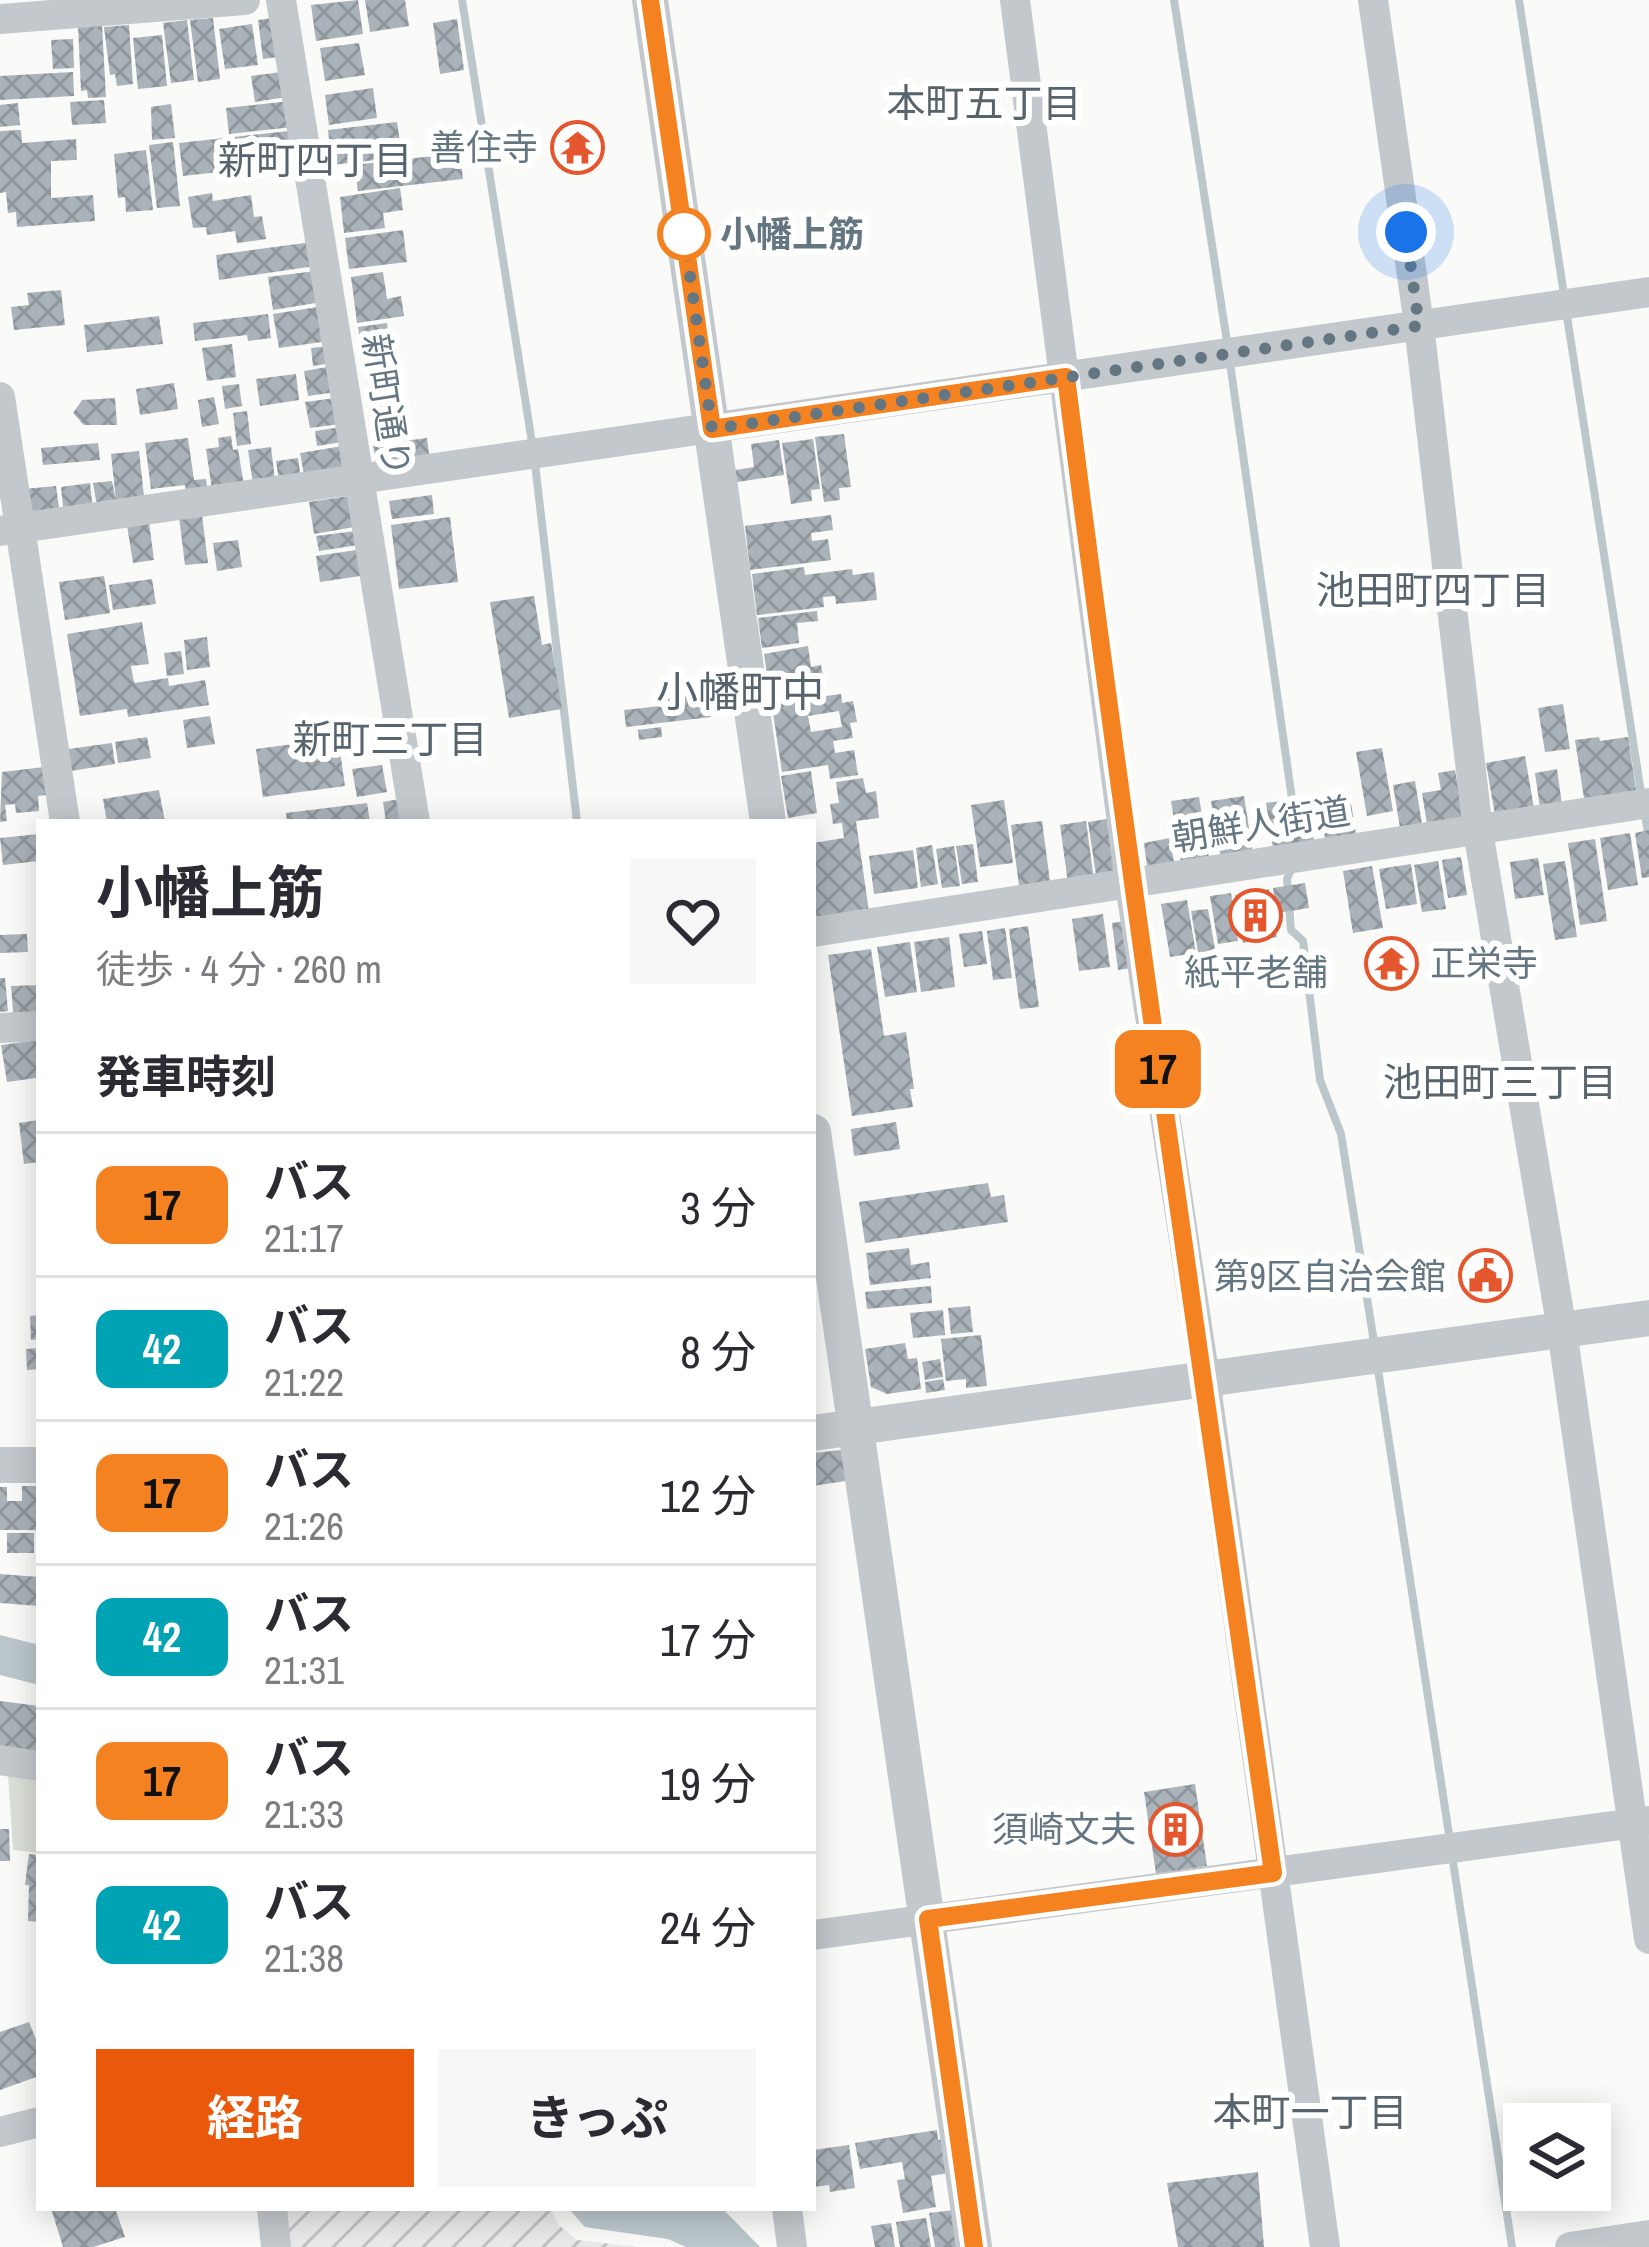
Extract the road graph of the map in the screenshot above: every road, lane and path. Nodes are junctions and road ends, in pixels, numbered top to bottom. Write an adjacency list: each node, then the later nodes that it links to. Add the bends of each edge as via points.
1 (245, 0): 6 (street)
2 (281, 0): 12 (street, 新町通り)
3 (650, 0): 11 (street)
4 (1015, 0): 9 (street)
5 (1372, 0): 8 (street)
6 (0, 19)
7 (1649, 292): 8 (street)
8 (1419, 326): 9 (street); 18 (street)
9 (1066, 377): 11 (street); 19 (street)
10 (0, 397): 13 (street)
11 (712, 429): 12 (street); 17 (street)
12 (359, 480): 13 (street); 16 (street, 新町通り)
13 (9, 531): 15 (street)
14 (1649, 803): 18 (street, 朝鮮人街道)
15 (64, 819)
16 (415, 819)
17 (768, 819)
18 (1478, 831): 19 (street, 朝鮮人街道); 25 (street)
19 (1130, 884): 20 (street, 朝鮮人街道); 26 (street)
20 (816, 932)
21 (36, 1027): 22 (street)
22 (0, 1028)
23 (816, 1153): 27 (street)
24 (1649, 1318): 25 (street)
25 (1562, 1330): 26 (street); 33 (street)
26 (1205, 1379): 27 (street); 34 (street)
27 (856, 1427): 28 (street); 35 (street)
28 (816, 1433)
29 (36, 1465): 30 (street)
30 (0, 1466)
31 (0, 1760): 32 (street)
32 (36, 1766)
33 (1641, 1822): 34 (street); 37 (street)
34 (1273, 1873): 35 (street); 46 (street)
35 (928, 1919): 36 (street); 45 (street)
36 (816, 1935)
37 (1649, 1940)
38 (36, 2123): 39 (street)
39 (0, 2132)
40 (272, 2211): 43 (street)
41 (787, 2211): 44 (street)
42 (1649, 2236): 47 (street)
43 (275, 2247)
44 (792, 2247)
45 (974, 2247)
46 (1324, 2247)
47 (1570, 2247)

